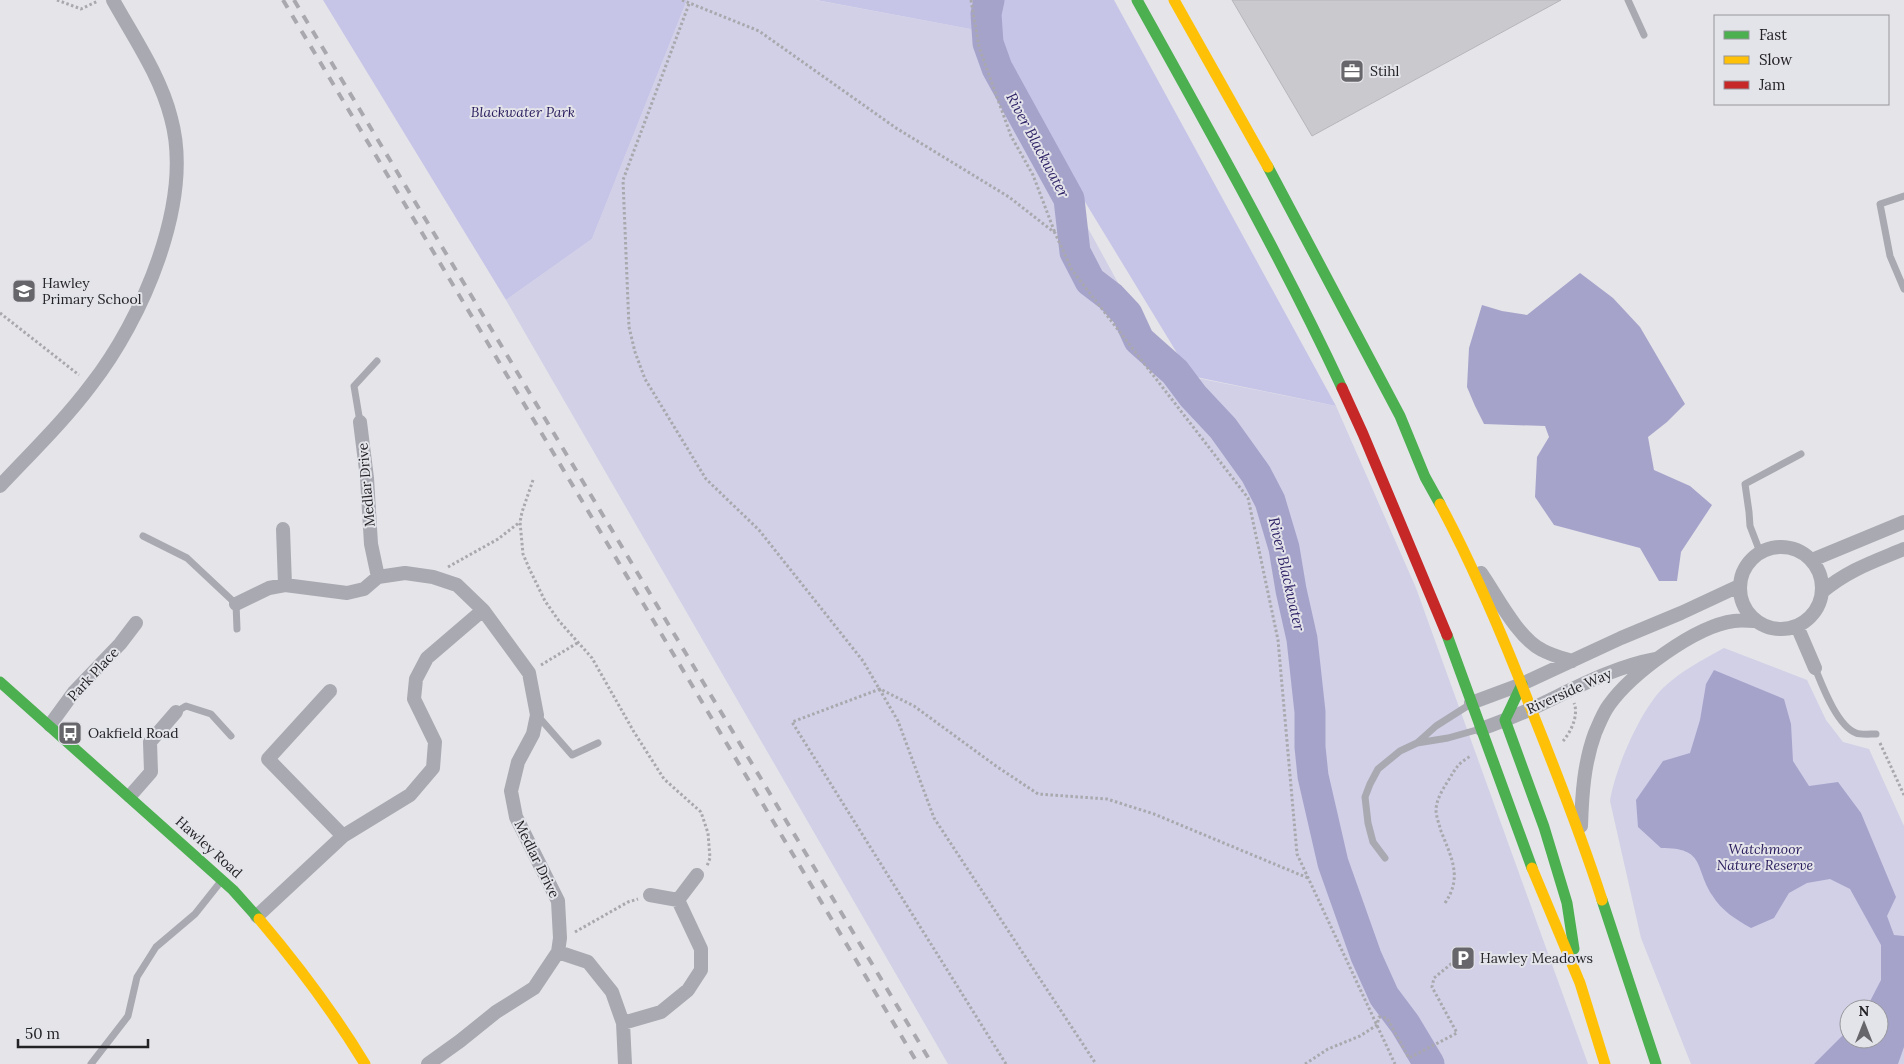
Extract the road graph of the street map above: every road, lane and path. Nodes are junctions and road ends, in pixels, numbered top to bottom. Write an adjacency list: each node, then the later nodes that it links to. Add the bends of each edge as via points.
1 (57, 0): 2 (path, via 81,10)
2 (100, 0)
3 (113, 0): 18 (street, via 157,78 172,118 178,155 168,232 153,274 126,331)
4 (682, 0): 9 (path)
5 (971, 0): 14 (path, via 979,47 1011,136 1033,175)
6 (1137, 0): 51 (main road, via 1306,312 1363,434 1453,650)
7 (1174, 0): 12 (main road)
8 (1628, 0): 11 (lane)
9 (690, 4): 14 (path, via 759,31 896,128 1009,197); 49 (path, via 623,180 629,327 635,352 646,380 706,480 759,530 863,661)
10 (1188, 9): 12 (lane)
11 (1644, 35)
12 (1224, 86): 26 (main road, via 1400,416 1425,477)
13 (1904, 196): 15 (lane, via 1880,204 1890,256)
14 (1055, 233): 71 (path, via 1072,270 1248,498 1278,640 1297,854)
15 (1904, 289)
16 (0, 313): 18 (path)
17 (378, 361): 19 (lane, via 354,386)
18 (92, 384): 22 (street)
19 (360, 422): 31 (street, Medlar Drive, via 371,544)
20 (1801, 454): 29 (lane, via 1745,484 1750,526)
21 (533, 480): 23 (path)
22 (0, 486)
23 (520, 522): 32 (path, via 498,539); 42 (path, via 523,554 529,568 559,621)
24 (1904, 522): 30 (street)
25 (283, 529): 33 (street)
26 (1456, 534): 44 (street, Riverside Way, via 1524,635 1541,649); 48 (main road)
27 (143, 536): 36 (lane, via 187,558)
28 (1904, 549): 35 (street, via 1857,568)
29 (1760, 552): 30 (street, via 1779,546 1804,553); 34 (street, via 1743,571)
30 (1812, 560): 35 (street, via 1821,575)
31 (378, 577): 32 (street, Medlar Drive, via 405,573); 33 (street, Medlar Drive, via 364,589 346,593)
32 (433, 577): 37 (street, Medlar Drive, via 457,585)
33 (286, 585): 36 (street, Medlar Drive, via 269,588)
34 (1740, 586): 38 (street, via 1742,603); 44 (street, Riverside Way)
35 (1822, 592): 40 (street, via 1813,614)
36 (236, 604): 41 (lane)
37 (483, 610): 46 (street, Medlar Drive); 67 (street, via 428,658 416,679 414,698 434,742 433,768 410,795)
38 (1756, 621): 40 (street, Riverside Way, via 1769,627 1786,629); 43 (street, Riverside Way, via 1717,625)
39 (136, 623): 57 (street, Park Place, via 74,692)
40 (1797, 626): 45 (street)
41 (238, 629)
42 (579, 642): 46 (path); 70 (path, via 592,658 664,779 702,812 710,858 705,872)
43 (1659, 658): 53 (street, Riverside Way, via 1617,670); 68 (street, Riverside Way, via 1609,706 1596,732 1583,778)
44 (1572, 661): 48 (street, Riverside Way)
45 (1815, 668): 59 (lane, via 1842,722 1856,733)
46 (528, 673): 55 (street, Medlar Drive)
47 (0, 682): 57 (main road, Hawley Road)
48 (1522, 684): 51 (street, Riverside Way); 53 (main road); 56 (main road)
49 (880, 689): 71 (path, via 914,706 1038,794 1106,799 1154,814); 87 (path, via 792,722); 88 (path, via 898,721 934,818)
50 (330, 691): 67 (street, via 268,759)
51 (1471, 704): 58 (main road); 63 (lane, via 1436,726)
52 (1576, 707): 61 (path, via 1574,723)
53 (1531, 709): 56 (street, Riverside Way); 68 (main road)
54 (176, 712): 60 (lane, via 186,706 210,714); 66 (street, via 150,742 151,772)
55 (537, 715): 62 (lane, via 572,755); 77 (street, Medlar Drive, via 533,734 518,762 511,791 516,817 558,901)
56 (1506, 720): 58 (street, Riverside Way); 80 (main road, via 1567,903)
57 (50, 725): 66 (main road, Hawley Road)
58 (1481, 729): 63 (lane); 80 (main road, via 1522,843)
59 (1876, 734): 65 (path)
60 (231, 736)
61 (1564, 740)
62 (598, 743)
63 (1417, 743): 69 (lane, via 1400,751 1378,769 1365,796 1373,842)
64 (1477, 754): 75 (path, via 1461,761 1436,809 1456,876 1452,893)
65 (1904, 795)
66 (130, 796): 72 (main road, Hawley Road)
67 (342, 836): 76 (street)
68 (1581, 836): 92 (main road)
69 (1384, 858)
70 (697, 874): 74 (street)
71 (1309, 879): 82 (path)
72 (222, 880): 76 (main road, Hawley Road); 83 (lane, via 196,914 156,947 137,978 128,1016)
73 (650, 895): 74 (street); 77 (path, via 628,902)
74 (678, 900): 81 (street, via 701,949 701,970 688,990 661,1012)
75 (1445, 903)
76 (257, 916): 84 (main road, Hawley Road, via 304,974)
77 (560, 938): 78 (street, Medlar Drive)
78 (558, 952): 81 (street, via 588,962 612,992); 85 (street, Medlar Drive, via 534,988 496,1012)
79 (1464, 958): 82 (path, via 1434,978 1432,987 1457,1033 1409,1058 1387,1018 1379,1017)
80 (1580, 983): 91 (main road)
81 (623, 1023): 86 (street)
82 (1376, 1025): 89 (path); 90 (path)
83 (91, 1064)
84 (365, 1064)
85 (428, 1064)
86 (625, 1064)
87 (1006, 1064)
88 (1096, 1064)
89 (1305, 1064)
90 (1394, 1064)
91 (1606, 1064)
92 (1656, 1064)

